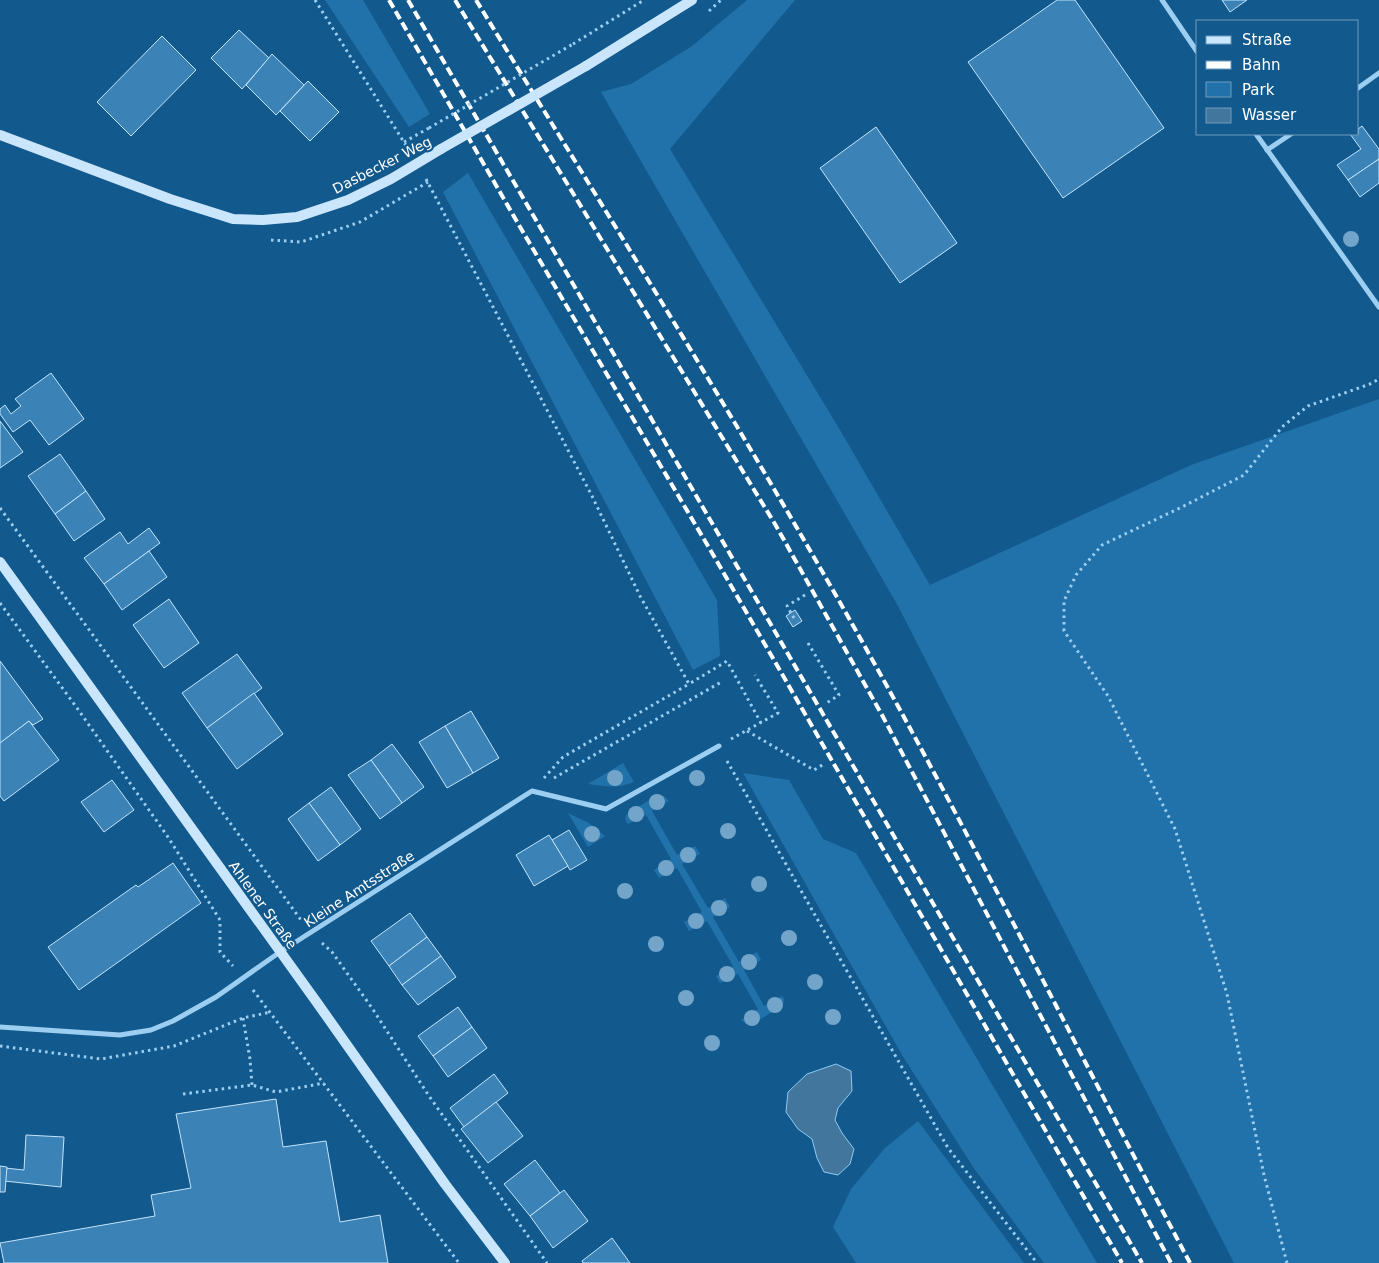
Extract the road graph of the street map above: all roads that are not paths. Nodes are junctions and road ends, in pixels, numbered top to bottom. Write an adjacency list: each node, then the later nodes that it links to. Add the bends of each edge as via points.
1 (692, 0): 6 (main road, Dasbecker Weg, bridge, via 418,164 348,200 297,217 233,219 170,199)
2 (1162, 0): 3 (street)
3 (1196, 50)
4 (1379, 74): 5 (street)
5 (1359, 87)
6 (0, 135)
7 (1257, 135): 9 (street)
8 (1290, 135): 9 (street)
9 (1268, 150): 10 (street)
10 (1379, 307)
11 (0, 562): 13 (main road, Ahlener Straße)
12 (719, 746): 13 (street, Kleine Amtsstraße, via 606,809 532,791)
13 (280, 952): 14 (street, Kleine Amtsstraße, via 216,996 174,1021 151,1030 120,1035); 15 (main road, Ahlener Straße)
14 (0, 1027)
15 (505, 1263)

